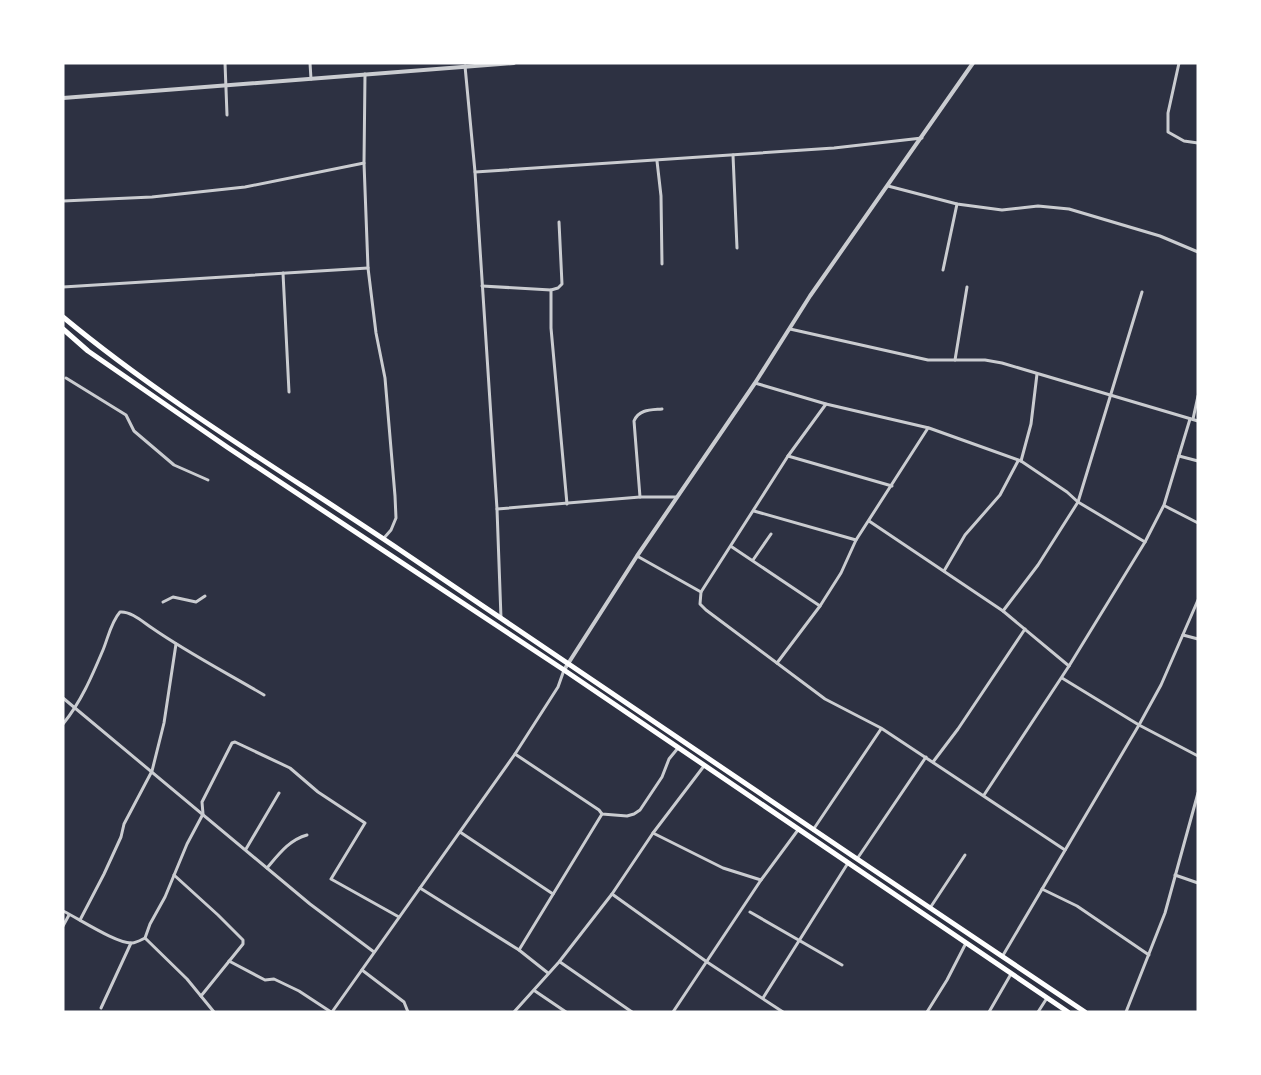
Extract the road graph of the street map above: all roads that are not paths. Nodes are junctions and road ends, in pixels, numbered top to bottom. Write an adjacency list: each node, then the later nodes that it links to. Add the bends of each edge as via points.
1 (225, 63): 13 (street)
2 (310, 63): 12 (street)
3 (415, 63): 10 (street)
4 (514, 63): 7 (street)
5 (973, 63): 16 (street)
6 (1179, 63): 17 (street, via 1168,132)
7 (476, 64): 9 (street)
8 (423, 66): 9 (street); 10 (street)
9 (465, 66): 21 (street)
10 (415, 69): 11 (street)
11 (365, 74): 12 (street); 20 (street)
12 (311, 79): 13 (street)
13 (226, 85): 14 (street); 15 (street)
14 (63, 98)
15 (227, 116)
16 (922, 138): 18 (street); 22 (street)
17 (1198, 143)
18 (733, 155): 19 (street); 26 (street)
19 (657, 161): 21 (street); 28 (street)
20 (364, 163): 23 (street, via 245,187); 29 (street)
21 (475, 172): 32 (street)
22 (888, 186): 24 (street); 39 (street)
23 (63, 201)
24 (957, 204): 27 (street, via 1002,210 1038,206 1069,209 1160,236); 30 (street)
25 (559, 222): 35 (street, via 562,284)
26 (737, 248)
27 (1198, 252)
28 (662, 264)
29 (369, 268): 31 (street); 70 (street, via 385,378 395,496 396,518)
30 (943, 270)
31 (283, 273): 33 (street); 45 (street)
32 (482, 286): 35 (street); 65 (street)
33 (63, 287)
34 (967, 287): 40 (street)
35 (551, 290): 63 (street)
36 (1142, 292): 47 (street)
37 (63, 317): 44 (main road)
38 (63, 328): 46 (main road, via 88,351)
39 (790, 329): 40 (street, via 928,360); 43 (street)
40 (955, 360): 41 (street, via 985,360)
41 (1036, 374): 47 (street); 56 (street, via 1031,424)
42 (66, 378): 58 (street, via 126,415 134,431 174,465)
43 (755, 382): 49 (street); 61 (street)
44 (158, 388): 46 (main road); 70 (main road)
45 (289, 392)
46 (152, 395): 91 (main road)
47 (1111, 395): 51 (street); 62 (street)
48 (1198, 396): 51 (street)
49 (826, 404): 53 (street); 54 (street)
50 (662, 409): 60 (street, via 642,412 634,421)
51 (1192, 419): 52 (street); 55 (street)
52 (1198, 421)
53 (929, 428): 56 (street); 59 (street)
54 (788, 456): 59 (street); 66 (street)
55 (1179, 456): 57 (street); 64 (street)
56 (1020, 461): 62 (street); 76 (street, via 1000,495 965,535)
57 (1198, 461)
58 (208, 480)
59 (892, 486): 67 (street)
60 (640, 497): 61 (street); 63 (street)
61 (677, 497): 74 (street)
62 (1078, 502): 72 (street); 82 (street)
63 (567, 504): 65 (street)
64 (1164, 506): 68 (street); 72 (street)
65 (497, 509): 83 (street)
66 (753, 511): 71 (street); 73 (street)
67 (869, 521): 71 (street); 76 (street)
68 (1198, 523)
69 (771, 534): 75 (street)
70 (384, 539): 83 (main road)
71 (856, 540): 81 (street, via 842,573)
72 (1145, 542): 90 (street)
73 (731, 547): 75 (street); 77 (street)
74 (637, 556): 77 (street); 88 (street)
75 (753, 560): 81 (street)
76 (944, 571): 82 (street)
77 (701, 592): 89 (street, via 700,604 706,610)
78 (205, 596): 80 (street, via 196,602 173,597)
79 (1198, 600): 85 (street)
80 (163, 602)
81 (820, 606): 89 (street)
82 (1004, 611): 84 (street)
83 (501, 619): 88 (main road)
84 (1025, 629): 90 (street); 103 (street)
85 (1182, 634): 86 (street); 97 (street)
86 (1198, 639)
87 (176, 644): 93 (street); 95 (street, via 139,619 120,612); 105 (street)
88 (567, 663): 91 (street); 112 (main road)
89 (777, 663): 98 (street, via 825,699)
90 (1070, 666): 92 (street)
91 (564, 670): 99 (main road); 100 (street, via 558,687)
92 (1062, 677): 97 (street); 108 (street)
93 (264, 695)
94 (63, 698): 95 (street)
95 (76, 708): 96 (street); 105 (street)
96 (63, 724)
97 (1139, 725): 101 (street); 117 (street)
98 (881, 728): 102 (street); 112 (street)
99 (678, 748): 104 (main road); 110 (street, via 640,810 627,816)
100 (514, 754): 110 (street); 113 (street)
101 (1198, 756)
102 (926, 757): 103 (street); 119 (street)
103 (933, 762): 108 (street)
104 (704, 766): 111 (main road); 114 (street)
105 (152, 771): 109 (street); 135 (street)
106 (279, 793): 116 (street)
107 (1198, 793): 123 (street)
108 (984, 795): 117 (street)
109 (203, 814): 116 (street); 122 (street); 134 (street, via 202,802 232,743 282,763 365,823 331,879)
110 (602, 814): 128 (street)
111 (798, 830): 120 (main road); 124 (street)
112 (813, 830): 119 (main road)
113 (460, 832): 126 (street); 128 (street)
114 (653, 833): 124 (street, via 723,868); 129 (street)
115 (307, 835): 121 (street, via 294,839)
116 (246, 849): 121 (street)
117 (1065, 850): 127 (street)
118 (965, 855): 130 (street)
119 (857, 859): 130 (main road)
120 (848, 863): 138 (street); 139 (main road)
121 (267, 868): 142 (street)
122 (174, 875): 137 (street); 145 (street, via 242,938 243,944)
123 (1175, 875): 125 (street); 143 (street)
124 (761, 880): 147 (street)
125 (1198, 882)
126 (420, 888): 134 (street); 141 (street)
127 (1042, 889): 143 (street, via 1077,906); 144 (street)
128 (553, 894): 141 (street)
129 (612, 894): 146 (street); 147 (street)
130 (930, 908): 144 (main road)
131 (63, 911): 133 (street)
132 (750, 912): 138 (street)
133 (69, 914): 135 (street); 136 (street)
134 (399, 917): 142 (street)
135 (80, 920): 140 (street)
136 (63, 926)
137 (145, 938): 140 (street); 153 (street)
138 (800, 940): 148 (street); 154 (street)
139 (966, 942): 151 (main road); 165 (street)
140 (131, 943): 156 (street)
141 (519, 950): 150 (street)
142 (374, 952): 149 (street)
143 (1149, 956): 170 (street)
144 (1002, 957): 169 (main road)
145 (229, 961): 153 (street); 158 (street, via 265,980 274,979 299,991)
146 (559, 962): 150 (street); 162 (street)
147 (707, 962): 154 (street); 163 (street)
148 (842, 965)
149 (362, 970): 158 (street); 159 (street, via 404,1002)
150 (548, 974): 152 (street)
151 (1011, 974): 155 (main road); 166 (street)
152 (534, 991): 160 (street); 161 (street)
153 (201, 996): 157 (street)
154 (763, 998): 164 (street)
155 (1047, 998): 167 (street); 168 (main road)
156 (101, 1008)
157 (214, 1012)
158 (332, 1012)
159 (408, 1012)
160 (514, 1012)
161 (566, 1012)
162 (632, 1012)
163 (673, 1012)
164 (783, 1012)
165 (927, 1012)
166 (988, 1012)
167 (1038, 1012)
168 (1068, 1012)
169 (1085, 1012)
170 (1126, 1012)

